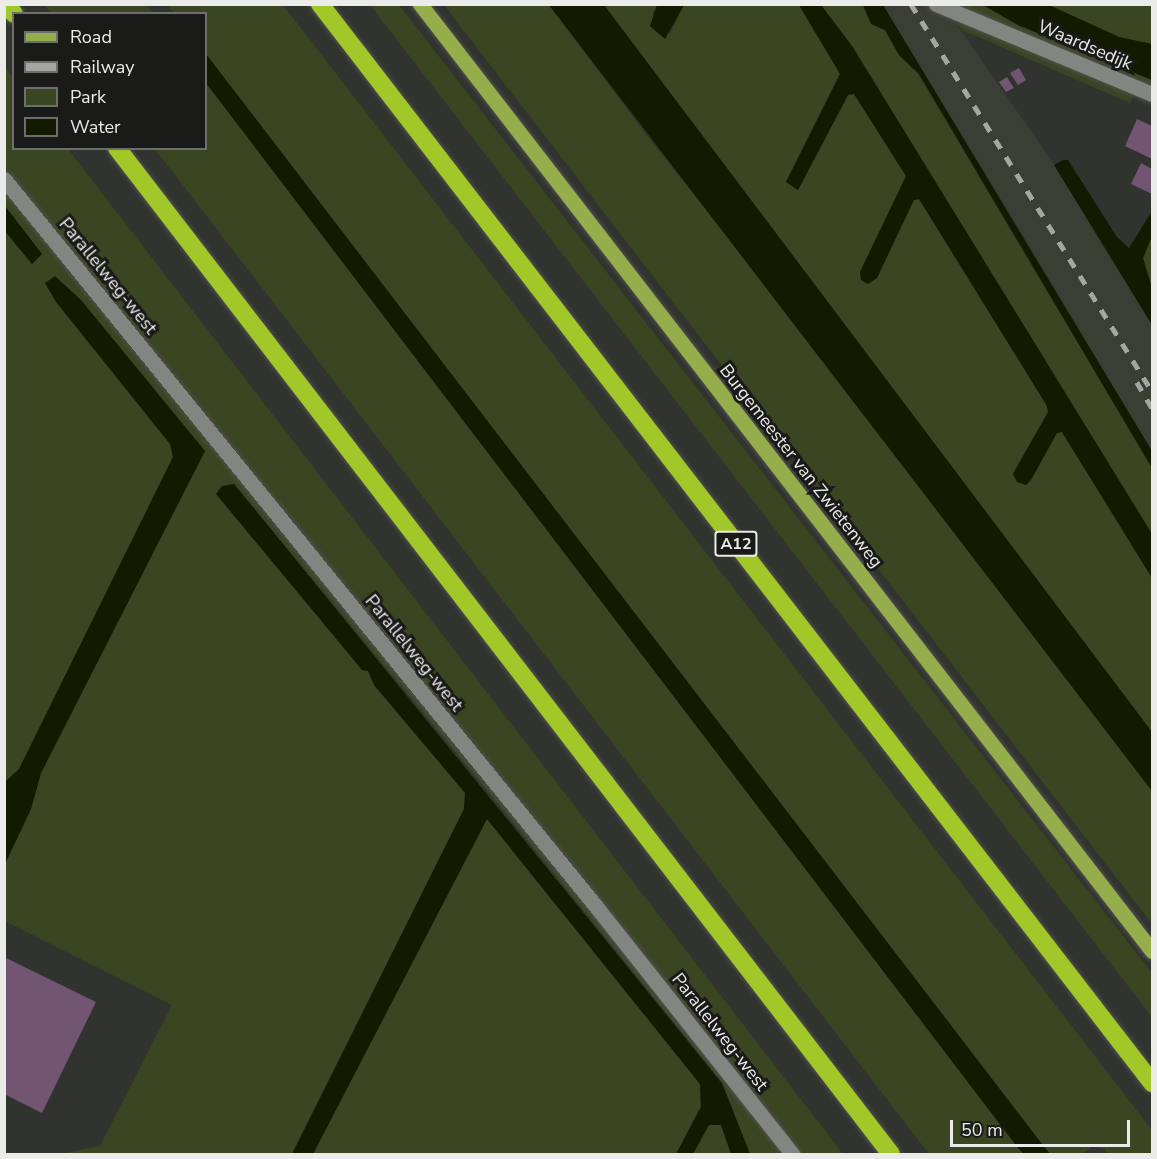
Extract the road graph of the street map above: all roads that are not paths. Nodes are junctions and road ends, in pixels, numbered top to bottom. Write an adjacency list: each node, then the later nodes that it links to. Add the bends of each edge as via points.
1 (320, 4): 8 (highway, A12)
2 (420, 4): 7 (main road, Burgemeester van Zwietenweg)
3 (936, 4): 4 (street, Waardsedijk)
4 (1152, 94)
5 (119, 150): 10 (highway)
6 (4, 179): 9 (street, Parallelweg-west, via 598,909)
7 (1152, 951)
8 (1152, 1083)
9 (792, 1155)
10 (891, 1155)

